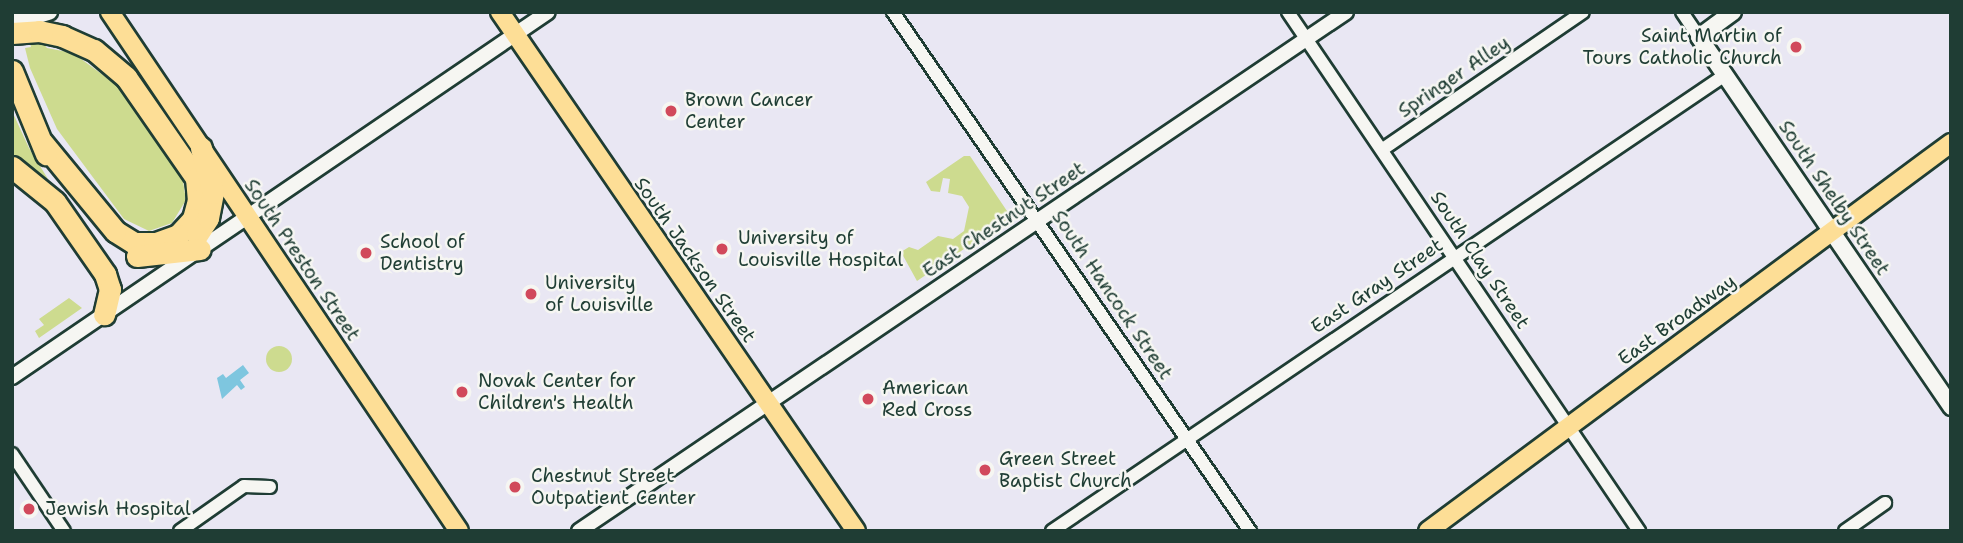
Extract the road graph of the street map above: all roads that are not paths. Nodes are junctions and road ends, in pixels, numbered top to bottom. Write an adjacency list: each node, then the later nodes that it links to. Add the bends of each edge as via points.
1 (49, 12): 11 (main road)
2 (110, 12): 20 (main road, South Preston Street)
3 (500, 12): 13 (main road, South Jackson Street)
4 (548, 12): 13 (street)
5 (893, 12): 24 (street, South Hancock Street)
6 (1288, 12): 15 (street, South Clay Street)
7 (1346, 12): 15 (street, East Chestnut Street)
8 (1583, 12): 21 (street, Springer Alley)
9 (1682, 12): 14 (street, South Shelby Street)
10 (1733, 12): 14 (main road)
11 (12, 23)
12 (12, 33): 18 (highway, via 39,31 62,36 94,50 126,77 195,178 198,200 193,219 178,235 156,243 134,243 115,231)
13 (516, 34): 23 (street); 31 (main road, South Jackson Street)
14 (1699, 37): 17 (main road, South Shelby Street)
15 (1305, 40): 21 (street, South Clay Street); 24 (street, East Chestnut Street)
16 (12, 71): 18 (highway)
17 (1725, 75): 25 (main road, South Shelby Street); 28 (street, East Gray Street)
18 (42, 142): 27 (highway, via 48,159 104,238 134,256)
19 (1951, 144): 25 (main road, East Broadway)
20 (201, 148): 23 (main road, South Preston Street); 27 (highway, via 212,182 208,218 188,244)
21 (1383, 149): 28 (street, South Clay Street)
22 (12, 167): 29 (highway, via 55,202 105,274 110,289)
23 (247, 217): 26 (street); 40 (main road, South Preston Street)
24 (1038, 220): 31 (street, East Chestnut Street); 34 (street, South Hancock Street)
25 (1831, 233): 32 (main road, South Shelby Street); 33 (main road, East Broadway)
26 (200, 249): 27 (highway); 29 (street)
27 (164, 256)
28 (1455, 258): 33 (street, South Clay Street); 34 (street, East Gray Street)
29 (104, 314): 30 (street)
30 (12, 377)
31 (768, 402): 41 (street, East Chestnut Street); 42 (main road, South Jackson Street)
32 (1951, 407)
33 (1568, 425): 45 (main road, East Broadway); 46 (street, South Clay Street)
34 (1187, 439): 43 (street, East Gray Street); 44 (street, South Hancock Street)
35 (12, 454): 38 (street)
36 (270, 487): 39 (street, via 244,486)
37 (1885, 503): 47 (street)
38 (64, 531)
39 (180, 531)
40 (459, 531)
41 (579, 531)
42 (856, 531)
43 (1052, 531)
44 (1250, 531)
45 (1428, 531)
46 (1639, 531)
47 (1845, 531)

